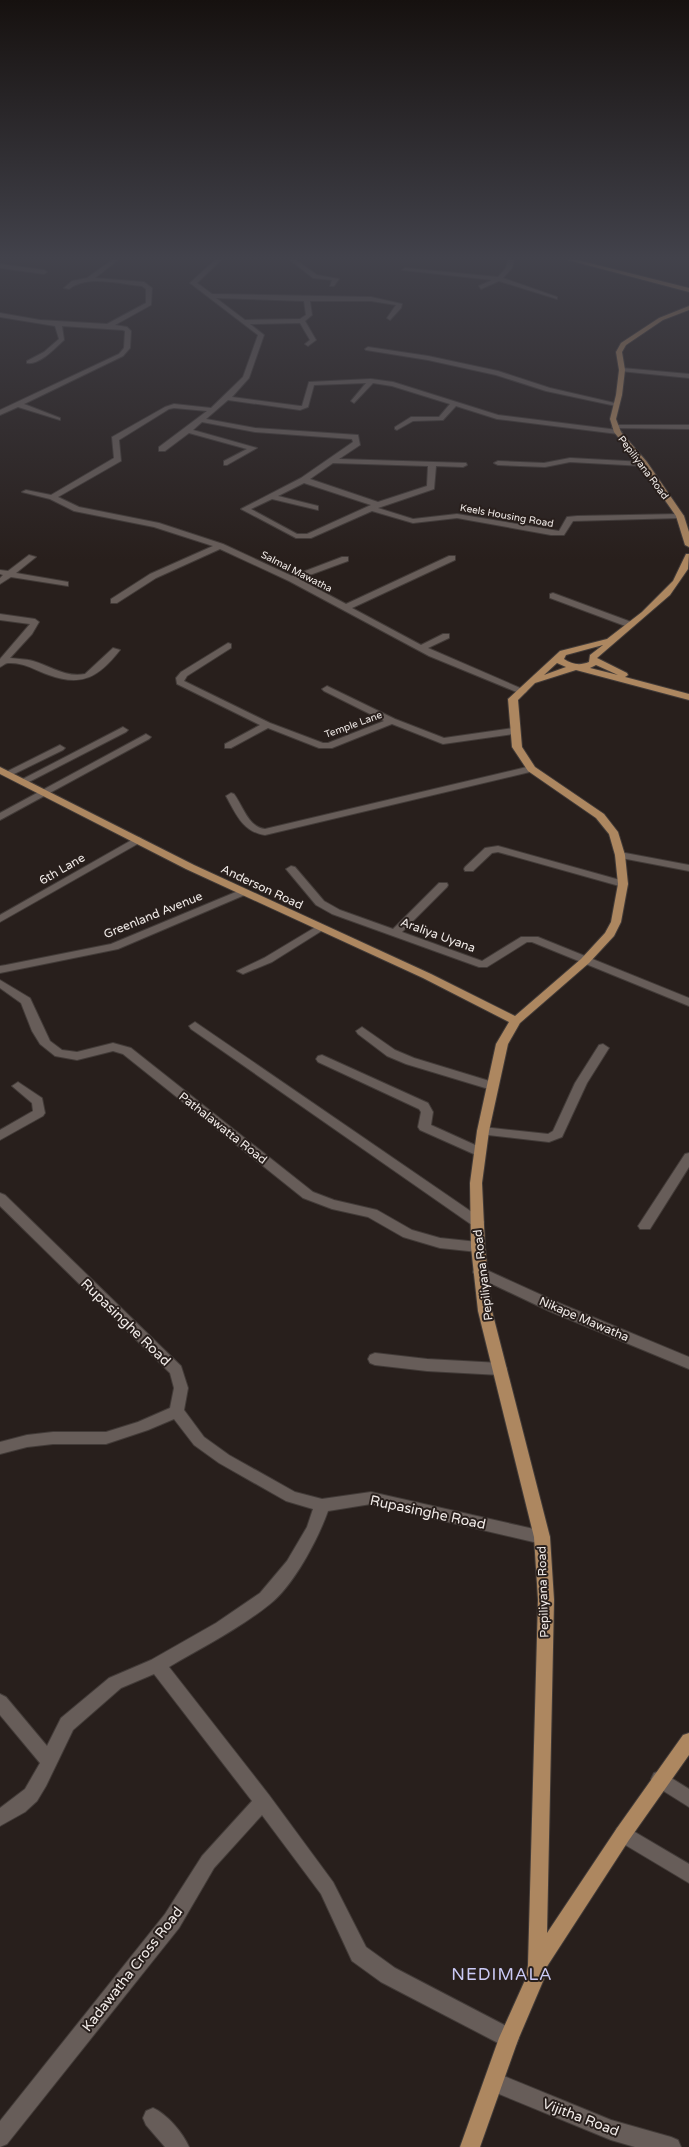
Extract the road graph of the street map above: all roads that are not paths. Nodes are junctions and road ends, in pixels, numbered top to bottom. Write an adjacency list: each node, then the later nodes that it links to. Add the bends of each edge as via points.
1 (32, 360): 6 (street)
2 (111, 360): 14 (street)
3 (252, 360): 10 (street, via 246,378)
4 (438, 360): 13 (street, via 498,373 548,390)
5 (620, 360): 7 (main road, Pepiliyana Road)
6 (28, 362)
7 (622, 370): 8 (street); 13 (main road, Pepiliyana Road)
8 (689, 376)
9 (371, 381): 10 (street, via 311,383 305,407 300,408); 11 (street); 12 (street, via 393,384)
10 (227, 398): 15 (street)
11 (354, 401)
12 (454, 404): 20 (street, via 441,420 411,419); 21 (street, via 497,416)
13 (616, 404): 21 (main road, Pepiliyana Road, via 613,419)
14 (19, 406): 16 (street); 17 (street)
15 (212, 410): 18 (street); 33 (street, via 174,406 167,408 115,439 118,459)
16 (0, 413)
17 (58, 419)
18 (201, 420): 22 (street); 24 (street, via 255,430 355,437 357,443)
19 (689, 427): 21 (street)
20 (397, 428)
21 (617, 429): 29 (main road, Pepiliyana Road)
22 (188, 431): 23 (street); 25 (street, via 253,448)
23 (162, 449)
24 (331, 461): 26 (street); 30 (street)
25 (227, 463)
26 (432, 463): 28 (street); 34 (street, via 431,487)
27 (498, 463): 29 (street, via 545,465 570,460)
28 (463, 464)
29 (644, 464): 36 (main road, Pepiliyana Road)
30 (304, 480): 32 (street); 34 (street)
31 (26, 492): 33 (street, Salmal Mawatha)
32 (270, 496): 34 (street, via 245,508 246,511 303,537); 35 (street)
33 (52, 497): 38 (street, Salmal Mawatha, via 77,509 156,524)
34 (375, 506): 36 (street, Keels Housing Road, via 402,518 418,521 443,515 457,516 550,533 561,533 570,519 577,518)
35 (314, 508)
36 (680, 516): 37 (main road, Pepiliyana Road)
37 (689, 545)
38 (220, 546): 45 (street, Salmal Mawatha); 49 (street, via 153,576)
39 (689, 556): 43 (main road)
40 (32, 557): 44 (street)
41 (452, 558): 50 (street)
42 (345, 559): 45 (street)
43 (687, 569): 52 (main road, via 665,595)
44 (4, 573): 46 (street); 47 (street)
45 (292, 579): 50 (street, Salmal Mawatha)
46 (0, 582)
47 (65, 584)
48 (553, 596): 52 (street)
49 (114, 601)
50 (345, 608): 56 (street, Salmal Mawatha)
51 (0, 617): 61 (street, via 36,622)
52 (631, 625): 54 (main road)
53 (446, 636): 56 (street)
54 (610, 641): 58 (main road, Pepiliyana Road); 60 (main road)
55 (228, 646): 69 (street, Temple Lane, via 184,674 180,682)
56 (422, 648): 66 (street, Salmal Mawatha)
57 (116, 650): 61 (street, via 88,676 79,678 53,673 30,663)
58 (570, 651): 59 (main road, Pepiliyana Road); 60 (main road, via 590,654)
59 (560, 657): 62 (main road, via 568,666); 64 (main road, Pepiliyana Road)
60 (593, 659): 62 (main road, via 587,666); 63 (main road)
61 (2, 662)
62 (578, 668): 63 (main road); 64 (main road)
63 (635, 682): 67 (main road)
64 (532, 683): 66 (main road, Pepiliyana Road)
65 (327, 689): 68 (street)
66 (522, 692): 71 (main road, Pepiliyana Road, via 513,699)
67 (689, 697)
68 (392, 721): 69 (street, Temple Lane, via 329,746 322,746); 71 (street, Temple Lane, via 444,741)
69 (268, 725): 73 (street)
70 (123, 730): 77 (street)
71 (514, 731): 75 (main road, Pepiliyana Road, via 517,747)
72 (146, 737): 78 (street)
73 (228, 746)
74 (60, 748): 76 (street)
75 (531, 768): 79 (street, via 265,832 251,830); 82 (main road, Pepiliyana Road, via 600,816 614,834)
76 (3, 772): 77 (main road, Anderson Road)
77 (22, 782): 78 (main road, Anderson Road)
78 (44, 794): 80 (street); 81 (main road, Anderson Road)
79 (231, 796)
80 (0, 818)
81 (137, 840): 88 (main road, Anderson Road); 89 (street, 6th Lane)
82 (620, 856): 84 (street); 86 (main road, Pepiliyana Road)
83 (291, 868): 91 (street, Araliya Uyana, via 320,903 336,912)
84 (689, 868)
85 (469, 869): 86 (street, via 489,850 498,849)
86 (623, 884): 92 (main road, Pepiliyana Road, via 616,922 610,934)
87 (443, 885): 91 (street)
88 (243, 892): 90 (main road, Anderson Road); 93 (street, Greenland Avenue, via 114,946)
89 (0, 919)
90 (319, 928): 94 (street, via 268,960); 97 (main road, Anderson Road, via 427,976)
91 (395, 933): 92 (street, Araliya Uyana, via 483,964 525,938 534,939)
92 (585, 961): 96 (street); 97 (main road, Pepiliyana Road)
93 (0, 970)
94 (244, 971)
95 (0, 983): 111 (street, Pathalawatta Road, via 26,1001 46,1044 59,1053 77,1056 113,1047 127,1051 308,1195 332,1204 372,1213 408,1234 440,1243)
96 (689, 1002)
97 (516, 1021): 103 (main road, Pepiliyana Road, via 502,1044)
98 (195, 1026): 109 (street)
99 (362, 1031): 103 (street, via 391,1053)
100 (603, 1048): 104 (street, via 581,1083 558,1134 549,1138)
101 (322, 1059): 106 (street, via 424,1106 427,1112 424,1127)
102 (18, 1086): 105 (street, via 38,1101 39,1114)
103 (492, 1086): 104 (main road, Pepiliyana Road)
104 (483, 1131): 106 (main road, Pepiliyana Road)
105 (0, 1136)
106 (480, 1152): 109 (main road, Pepiliyana Road, via 476,1183)
107 (689, 1157): 110 (street)
108 (0, 1198): 116 (street, Rupasinghe Road, via 176,1370 180,1388)
109 (477, 1222): 111 (main road, Pepiliyana Road)
110 (645, 1226)
111 (478, 1247): 112 (main road, Pepiliyana Road)
112 (480, 1272): 114 (street, Nikape Mawatha); 115 (main road, Pepiliyana Road, via 485,1311)
113 (375, 1359): 115 (street, via 427,1365)
114 (689, 1363)
115 (500, 1368): 119 (main road, Pepiliyana Road)
116 (177, 1411): 117 (street, via 106,1438 53,1438); 118 (street, Rupasinghe Road, via 200,1441 224,1459 291,1497)
117 (0, 1448)
118 (322, 1505): 119 (street, Rupasinghe Road, via 371,1498); 120 (street, via 314,1528 293,1566 266,1598 222,1628)
119 (542, 1537): 130 (main road, Pepiliyana Road, via 546,1600)
120 (157, 1664): 123 (street, via 115,1683 68,1724); 126 (street)
121 (0, 1702): 123 (street)
122 (689, 1741): 124 (main road)
123 (49, 1760): 127 (street, via 37,1790 21,1806)
124 (660, 1779): 125 (street); 128 (main road)
125 (689, 1799)
126 (263, 1801): 131 (street, via 327,1888 359,1954 388,1975); 134 (street, Kadawatha Cross Road, via 208,1862 172,1921)
127 (0, 1817)
128 (623, 1834): 129 (street); 130 (main road)
129 (689, 1874)
130 (537, 1965): 131 (main road, via 535,1980)
131 (509, 2038): 132 (main road)
132 (494, 2082): 136 (main road); 137 (street, Vijitha Road, via 611,2130)
133 (153, 2118): 135 (street)
134 (0, 2137)
135 (179, 2147)
136 (470, 2147)
137 (671, 2147)

